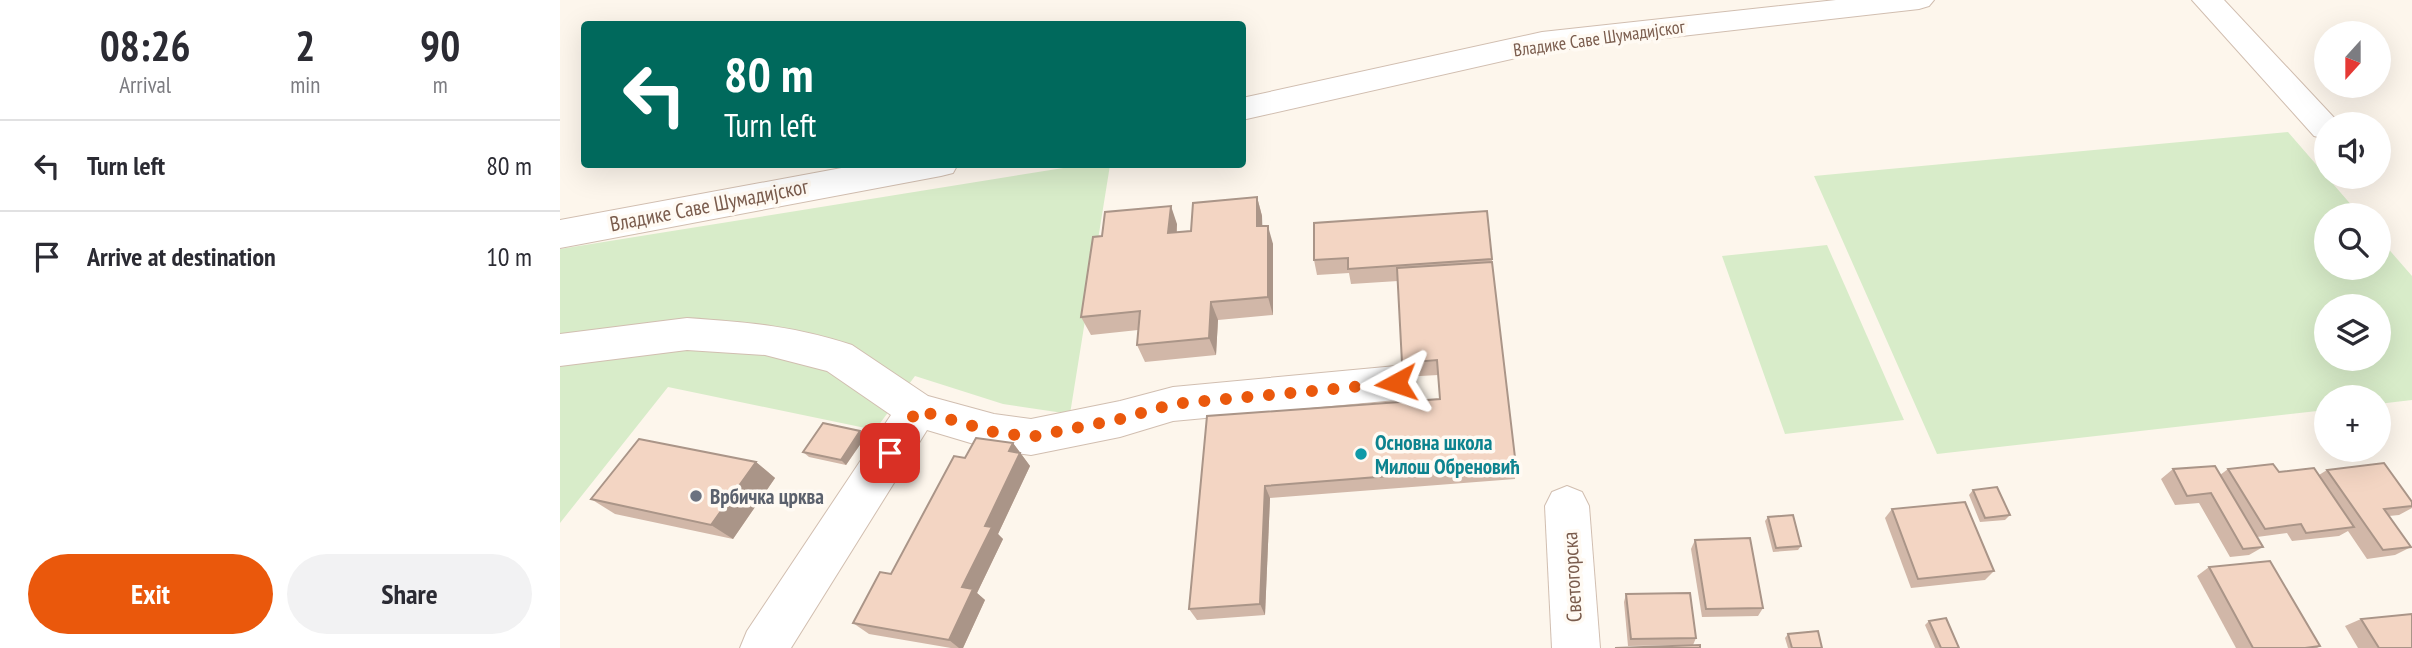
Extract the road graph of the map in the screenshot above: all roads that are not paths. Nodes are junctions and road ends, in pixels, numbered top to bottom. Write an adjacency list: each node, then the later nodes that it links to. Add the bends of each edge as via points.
1 (1919, 0): 3 (street, Владике Саве Шумадијског, via 1542,42)
2 (2207, 0): 4 (street)
3 (1246, 108)
4 (2314, 115)
5 (917, 168): 6 (street, Владике Саве Шумадијског)
6 (560, 234)
7 (560, 350): 9 (street, via 687,334 765,338 838,357)
8 (1396, 383): 9 (street, via 1173,404 1031,437 994,432)
9 (917, 410): 11 (street)
10 (1567, 506): 12 (street, Светогорска)
11 (764, 648)
12 (1576, 648)

